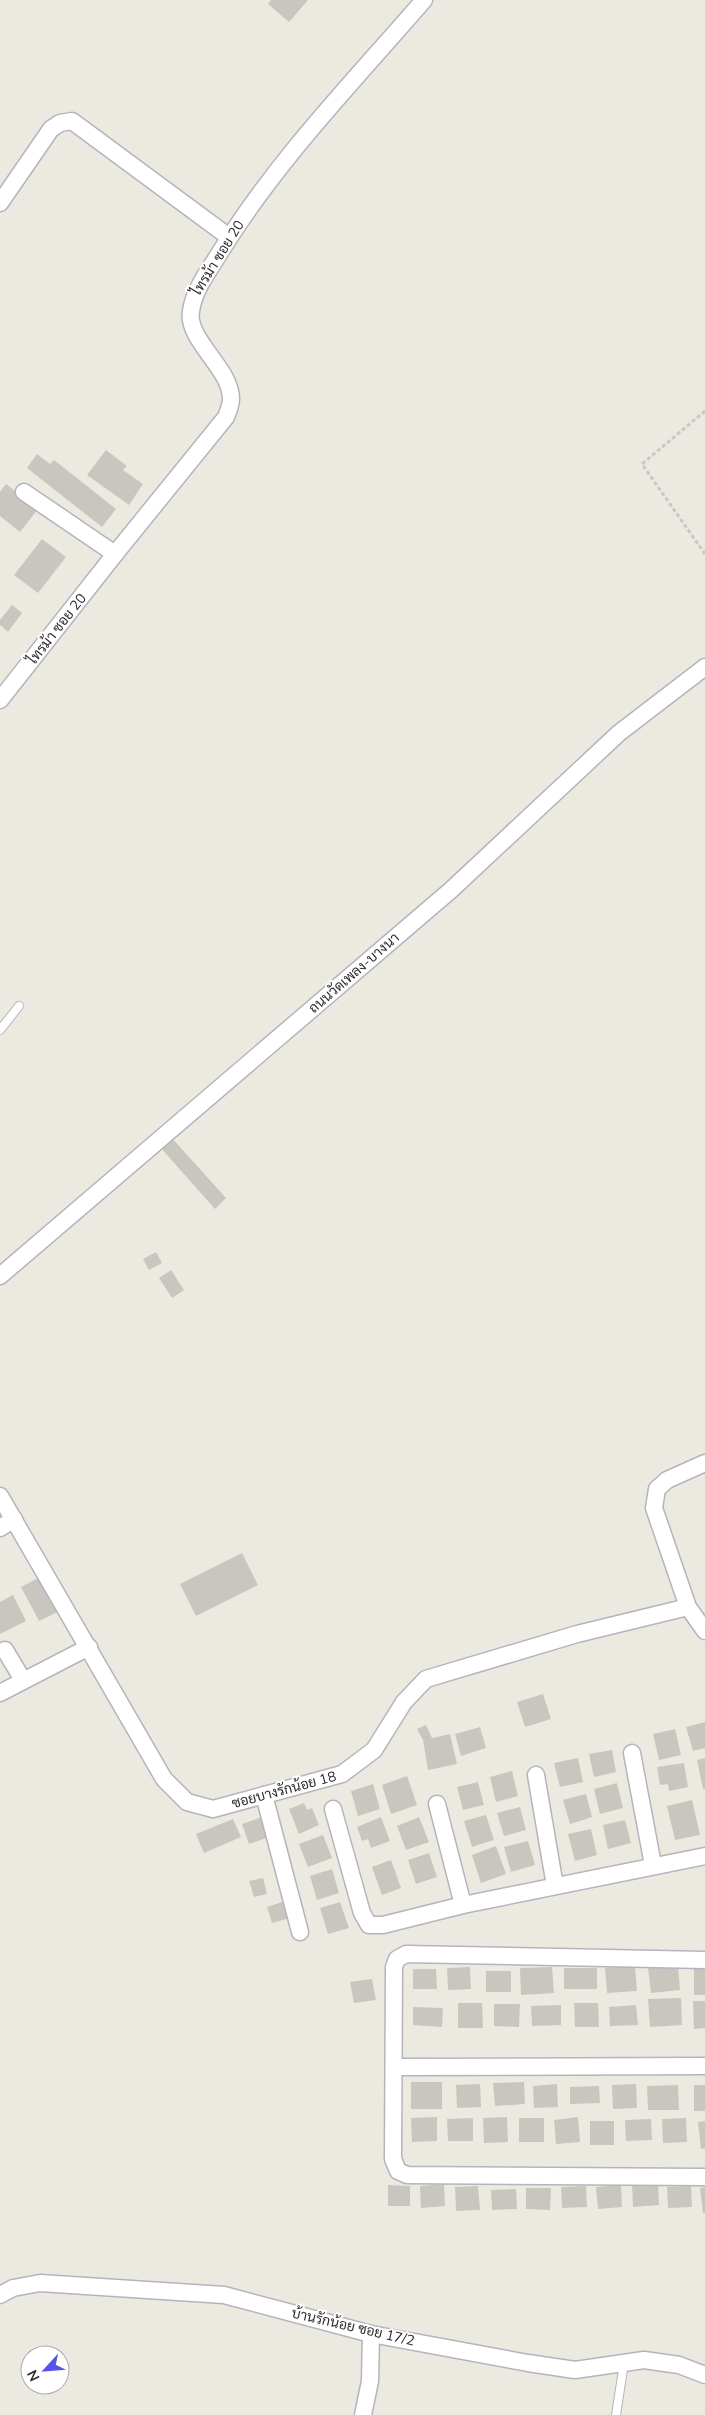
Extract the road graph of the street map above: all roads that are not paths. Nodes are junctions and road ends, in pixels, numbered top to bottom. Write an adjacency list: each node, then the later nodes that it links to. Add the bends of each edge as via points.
1 (424, 0): 3 (street, ไทรม้า ซอย 20, via 281,164)
2 (0, 203): 3 (street, via 51,129 72,121)
3 (229, 238): 5 (street, ไทรม้า ซอย 20, via 193,296 190,314 195,331 228,383 231,400 226,418)
4 (24, 492): 5 (street)
5 (115, 554): 7 (street, ไทรม้า ซอย 20)
6 (705, 667): 10 (street, ถนนวัดเพลง-บางนา, via 619,733 452,890)
7 (0, 700)
8 (19, 1006): 9 (lane)
9 (0, 1030)
10 (0, 1276)
11 (705, 1463): 15 (street, via 667,1480 657,1489 654,1508)
12 (0, 1496): 13 (street, ซอยบางรักน้อย 18)
13 (14, 1519): 14 (street); 17 (street, ซอยบางรักน้อย 18)
14 (0, 1528)
15 (688, 1607): 16 (street); 23 (street, ซอยบางรักน้อย 18, via 577,1634 426,1679 404,1702 374,1750 342,1774)
16 (705, 1631)
17 (89, 1647): 19 (street); 23 (street, ซอยบางรักน้อย 18, via 164,1779 186,1802 214,1809)
18 (4, 1650): 19 (street)
19 (23, 1680): 20 (street)
20 (0, 1693)
21 (632, 1753): 27 (street)
22 (536, 1775): 28 (street)
23 (264, 1795): 30 (street)
24 (436, 1804): 29 (street)
25 (332, 1809): 29 (street, via 362,1913 369,1925 383,1925)
26 (705, 1856): 27 (street)
27 (653, 1865): 28 (street)
28 (554, 1886): 29 (street)
29 (463, 1905)
30 (300, 1932)
31 (705, 1960): 33 (street, via 406,1954 397,1958 394,1967)
32 (705, 2066): 33 (street)
33 (394, 2067): 34 (street, via 393,2159 398,2171 407,2175)
34 (705, 2177)
35 (0, 2295): 36 (street, บ้านรักน้อย ซอย 17/2, via 13,2288 40,2283 224,2295)
36 (371, 2334): 37 (street, บ้านรักน้อย ซอย 17/2, via 575,2370); 39 (street, via 370,2381)
37 (624, 2363): 38 (street, บ้านรักน้อย ซอย 17/2, via 644,2360 679,2366); 40 (lane)
38 (705, 2375)
39 (363, 2415)
40 (616, 2415)

